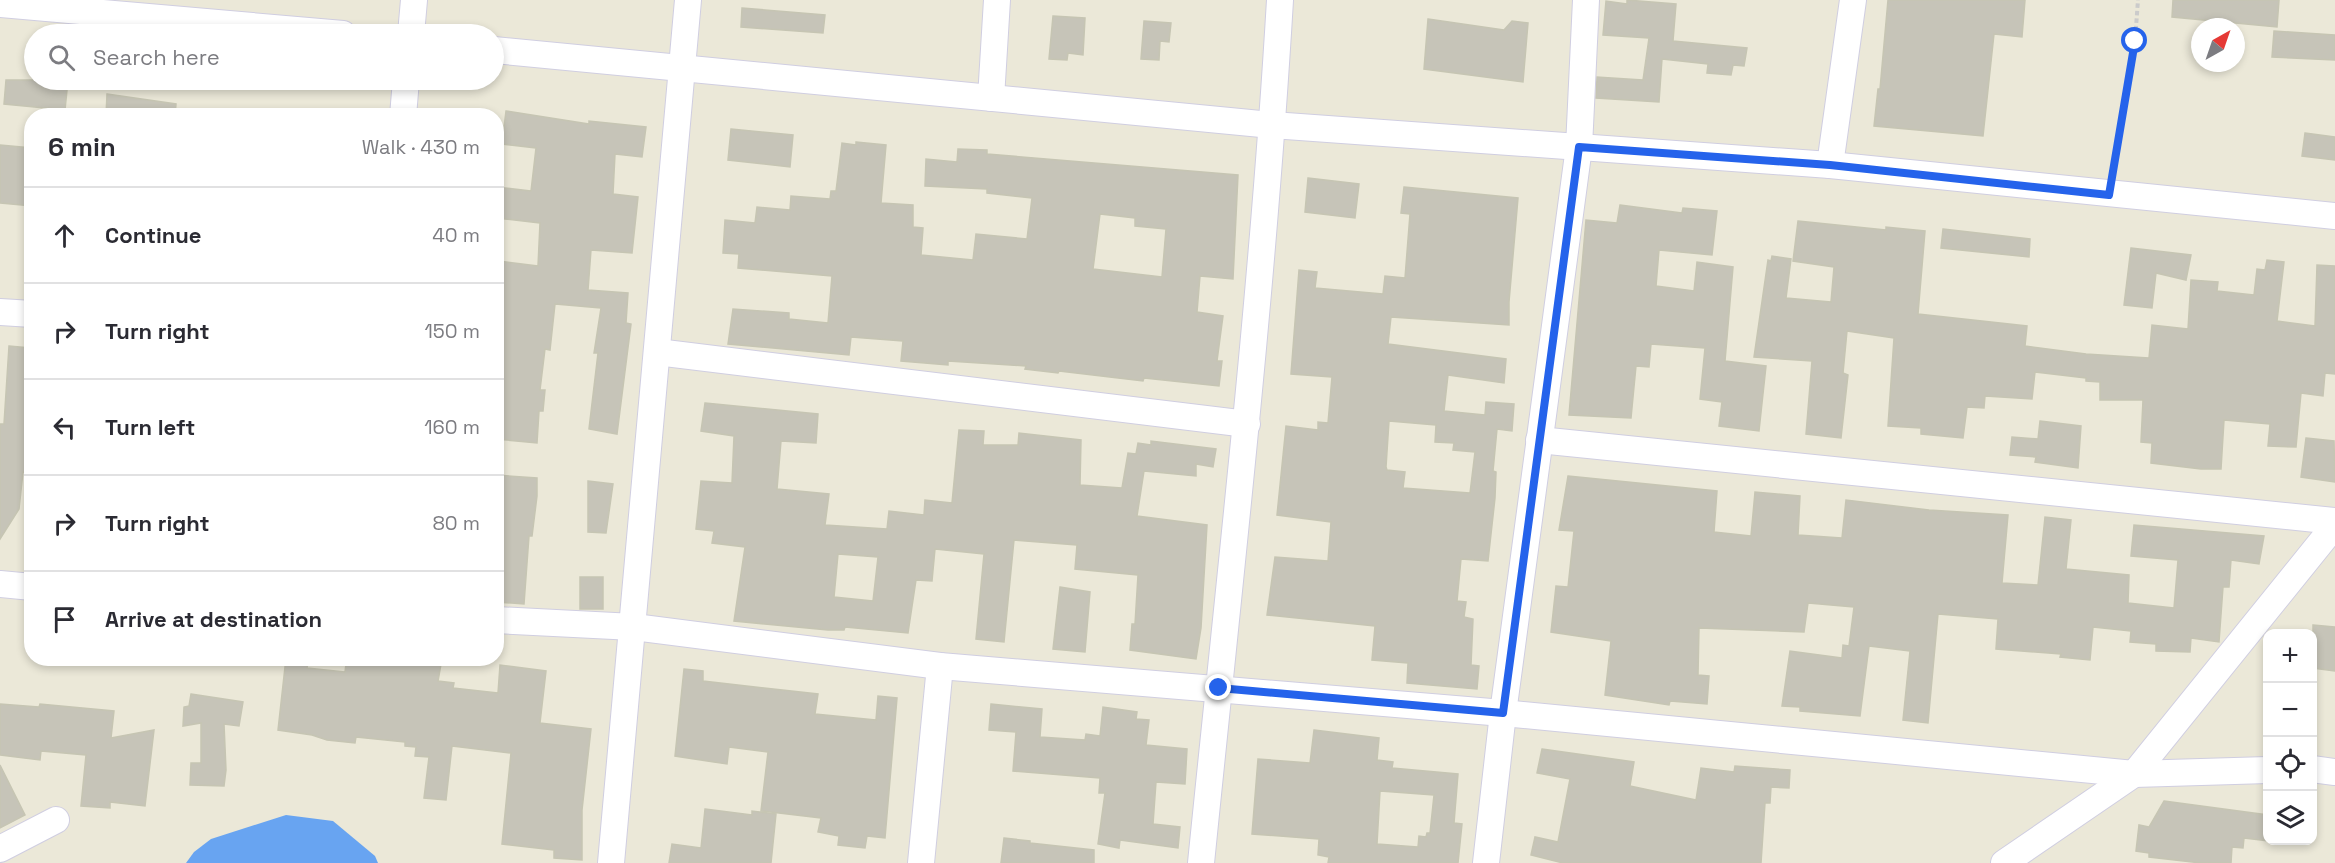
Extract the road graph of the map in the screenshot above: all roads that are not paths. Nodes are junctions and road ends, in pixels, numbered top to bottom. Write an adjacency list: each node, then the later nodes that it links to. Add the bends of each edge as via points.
1 (414, 0): 10 (street)
2 (688, 0): 12 (street)
3 (998, 0): 14 (street)
4 (1280, 0): 16 (street)
5 (1586, 0): 17 (street)
6 (1853, 0): 18 (street)
7 (0, 4): 8 (street)
8 (111, 6): 9 (street)
9 (260, 24)
10 (412, 24)
11 (504, 51): 12 (street)
12 (681, 69): 14 (street); 22 (street)
13 (405, 90): 15 (street)
14 (991, 98): 16 (street)
15 (404, 108)
16 (1272, 125): 17 (street); 23 (street)
17 (1579, 147): 18 (street); 24 (street)
18 (1830, 165): 19 (street)
19 (2335, 216)
20 (0, 312): 21 (street)
21 (24, 314)
22 (657, 352): 23 (street); 29 (street)
23 (1247, 424): 31 (street)
24 (1539, 440): 25 (street); 32 (street)
25 (2335, 523): 36 (street)
26 (0, 584): 27 (street)
27 (24, 586)
28 (504, 620): 29 (street)
29 (634, 627): 30 (street); 39 (street)
30 (940, 666): 31 (street); 40 (street)
31 (1219, 688): 32 (street); 41 (street)
32 (1503, 713): 36 (street); 42 (street)
33 (2263, 770): 36 (street)
34 (2317, 770): 35 (street)
35 (2335, 772)
36 (2134, 774): 43 (street)
37 (56, 820): 38 (street)
38 (0, 849)
39 (611, 863)
40 (921, 863)
41 (1201, 863)
42 (1486, 863)
43 (2004, 863)

